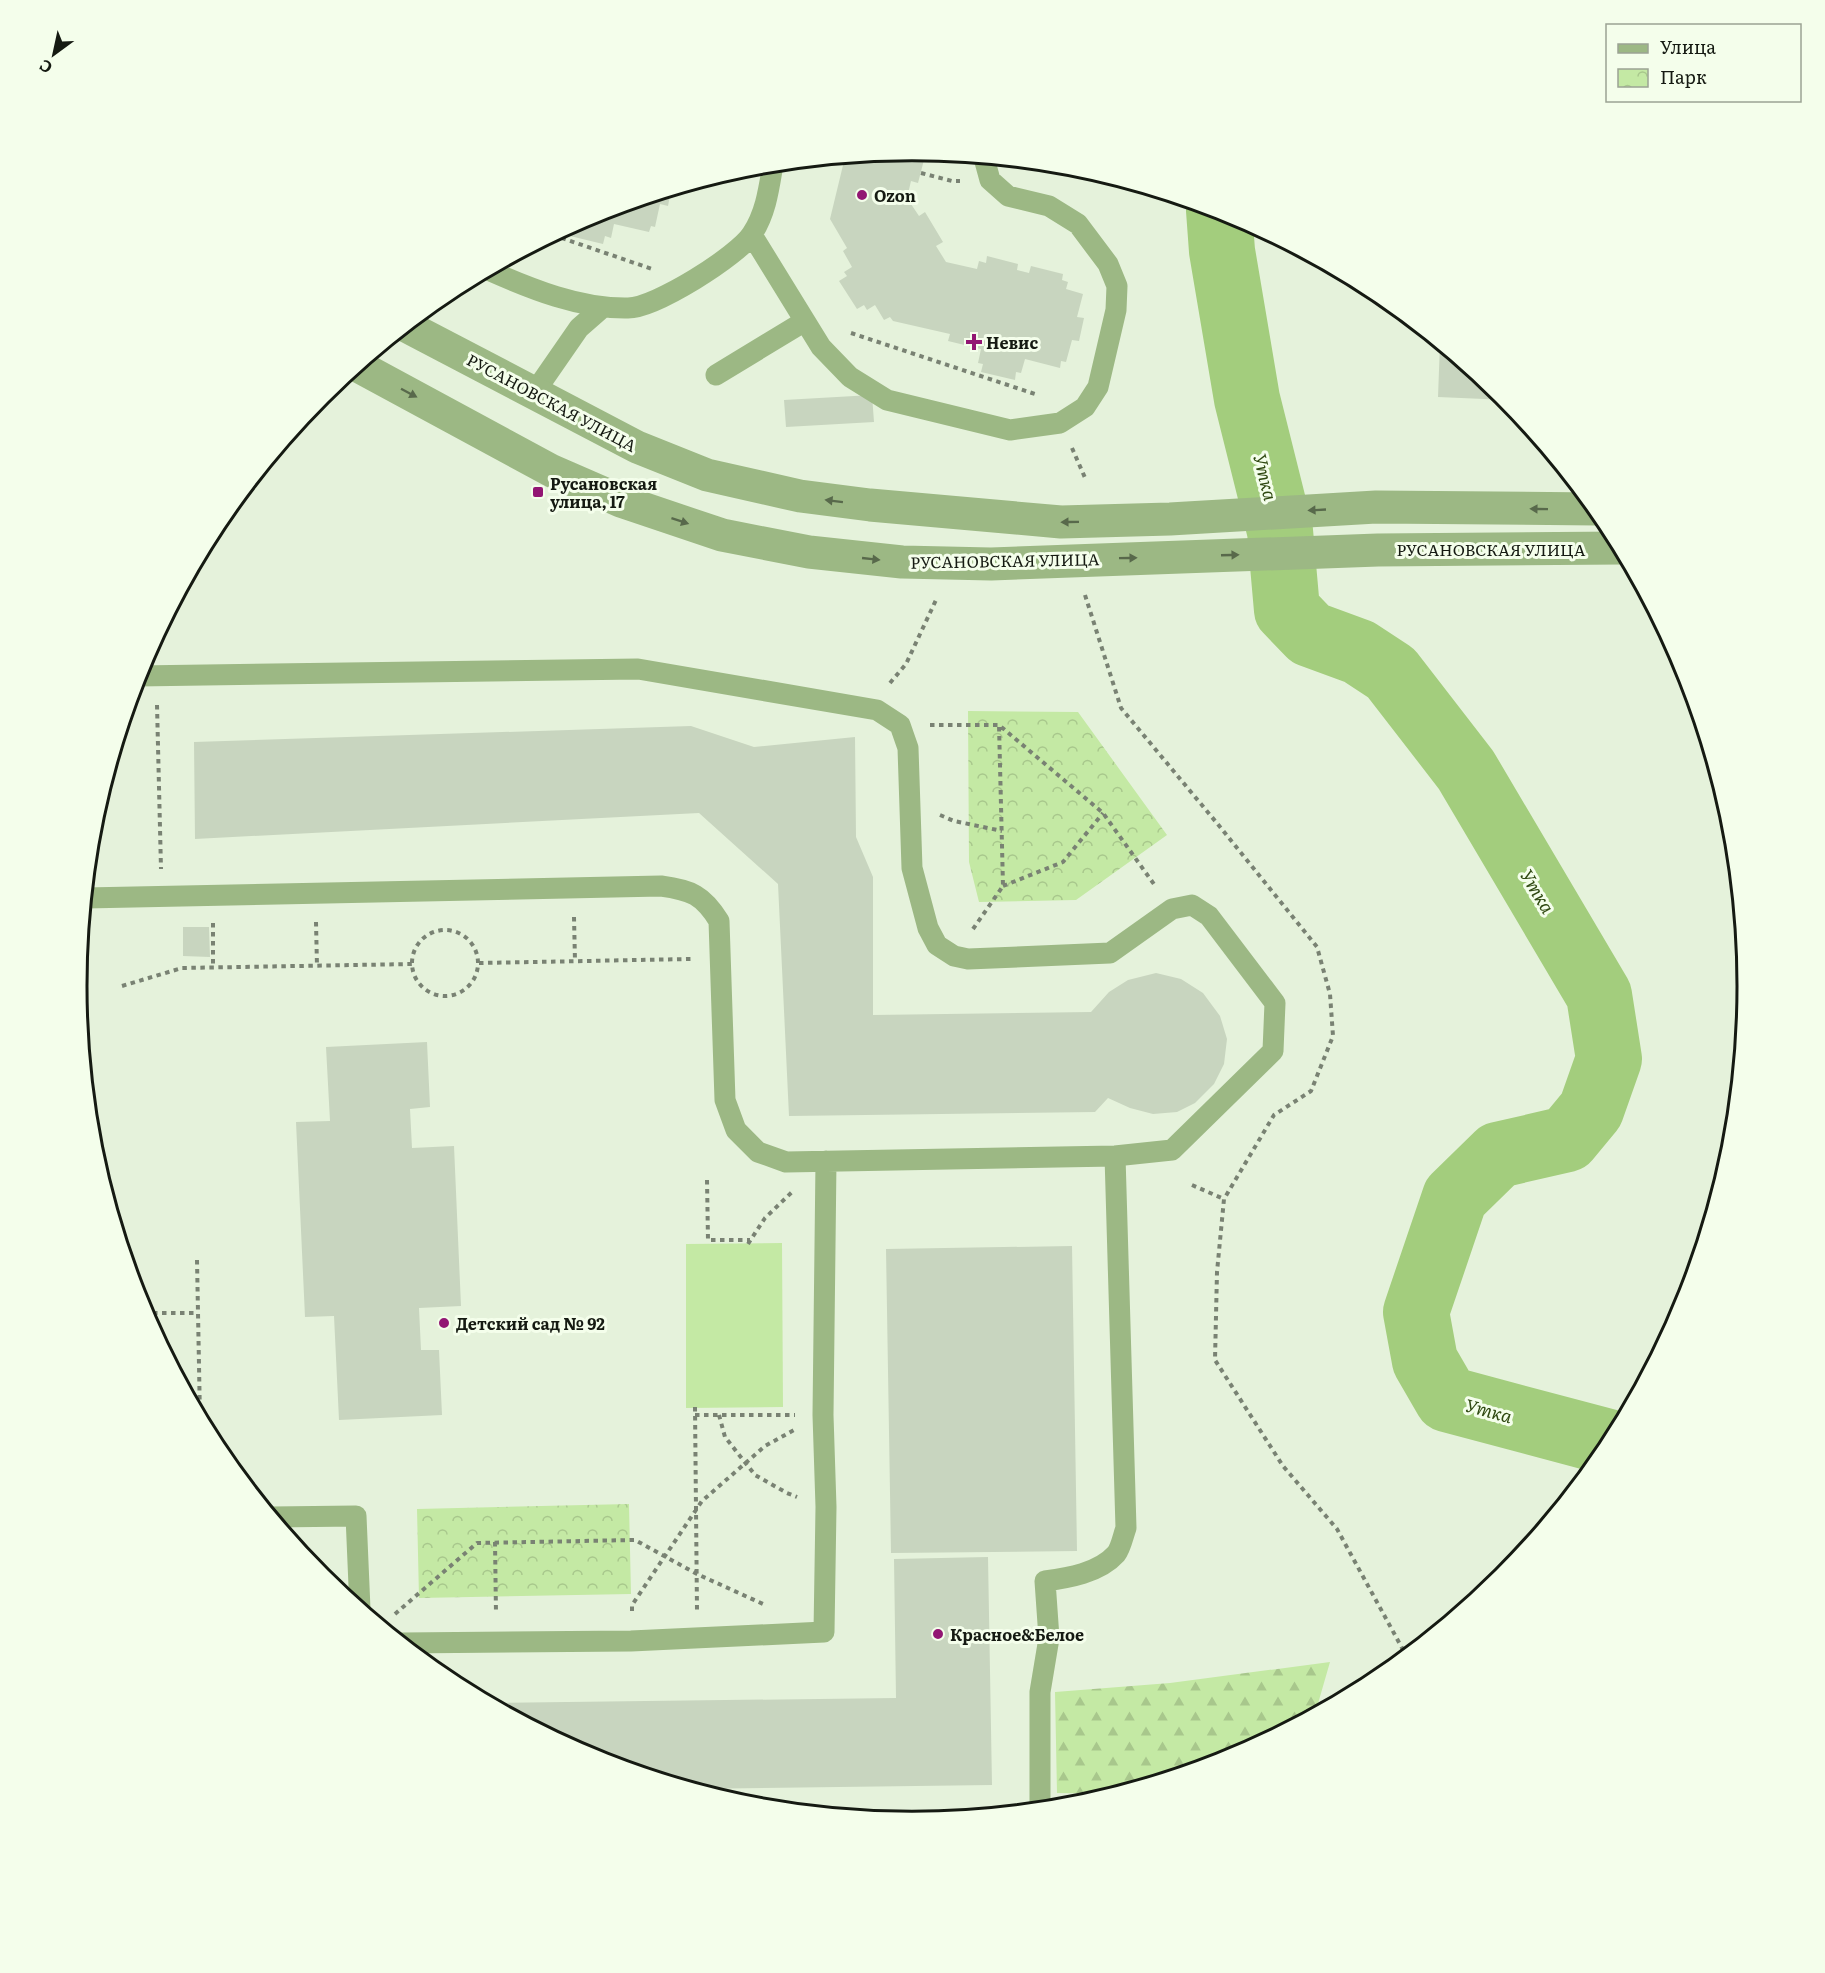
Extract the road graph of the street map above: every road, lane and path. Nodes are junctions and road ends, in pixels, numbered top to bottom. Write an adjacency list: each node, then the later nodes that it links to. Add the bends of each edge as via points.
1 (986, 165): 4 (lane)
2 (921, 173): 4 (path, via 952,181)
3 (771, 174): 5 (lane, via 764,211)
4 (990, 180): 15 (lane, via 1008,196 1049,206 1078,224 1108,264 1117,286 1116,310 1098,387)
5 (752, 235): 8 (lane, via 729,257); 10 (lane)
6 (564, 239): 8 (path)
7 (497, 274): 9 (lane, via 532,290)
8 (689, 281): 9 (lane, via 661,299 632,308)
9 (603, 307): 14 (lane, via 579,328)
10 (805, 321): 13 (lane); 15 (path); 15 (lane, via 821,347 850,377 887,400 1010,430 1060,423)
11 (413, 330): 14 (street, РУСАНОВСКАЯ УЛИЦА)
12 (364, 369): 17 (street, РУСАНОВСКАЯ УЛИЦА, one-way to 17, via 552,471 621,501 722,535 809,552 903,562 991,564 1377,550)
13 (716, 375)
14 (534, 393): 16 (street, РУСАНОВСКАЯ УЛИЦА, one-way to 14, via 1376,507 1061,522 870,505 800,496 707,475 637,447)
15 (1085, 407)
16 (1585, 509)
17 (1611, 548)
18 (1084, 592): 47 (path, via 1121,708 1317,947 1330,994 1333,1036 1311,1091 1274,1115)
19 (936, 600): 22 (path, via 906,664 883,692)
20 (148, 676): 22 (lane, via 638,669)
21 (147, 678): 32 (path)
22 (877, 710): 23 (lane)
23 (900, 725): 24 (path); 25 (lane, via 908,748)
24 (999, 725): 26 (path); 27 (path)
25 (909, 800): 27 (path, via 954,821); 35 (lane, via 912,867 928,928 937,945)
26 (1103, 813): 28 (path, via 1063,862); 34 (path)
27 (1002, 831): 28 (path)
28 (1003, 886): 35 (path)
29 (573, 888): 30 (lane); 36 (lane, via 685,889 708,904 719,921); 37 (path)
30 (316, 894): 31 (lane); 40 (path)
31 (212, 896): 32 (lane); 41 (path)
32 (162, 897): 33 (lane)
33 (92, 898)
34 (1172, 909): 35 (lane, via 1110,953 968,959); 43 (lane, via 1192,905 1209,916 1275,1003 1273,1051 1172,1150)
35 (954, 956)
36 (720, 959): 37 (path); 44 (lane, via 725,1100 736,1130 767,1156 786,1162)
37 (575, 961): 38 (path)
38 (479, 963): 39 (path, via 475,980 462,992 446,996 429,993 417,980); 39 (path, via 474,946 462,934 445,929 428,934 416,947)
39 (412, 964): 40 (path)
40 (317, 966): 41 (path)
41 (213, 968): 42 (path, via 182,968)
42 (122, 986)
43 (1115, 1156): 44 (lane); 71 (lane, via 1126,1528 1116,1554 1095,1569 1045,1581 1049,1638 1040,1692)
44 (826, 1161): 45 (path, via 765,1218 749,1242 708,1240); 54 (lane)
45 (707, 1180)
46 (1192, 1185): 47 (path)
47 (1224, 1198): 70 (path, via 1215,1360 1283,1466 1337,1529)
48 (197, 1260): 50 (path)
49 (155, 1313): 50 (path)
50 (198, 1313): 51 (path)
51 (200, 1402)
52 (695, 1407): 55 (path)
53 (719, 1414): 54 (path); 55 (path); 56 (path, via 725,1437)
54 (823, 1414): 56 (path, via 765,1446); 57 (lane)
55 (695, 1415): 58 (path)
56 (745, 1463): 57 (path, via 755,1475 787,1493); 58 (path)
57 (826, 1507): 66 (lane, via 824,1632)
58 (696, 1510): 61 (path); 62 (path)
59 (281, 1517): 63 (lane, via 356,1516)
60 (495, 1542): 61 (path, via 635,1540); 65 (path, via 477,1543); 68 (path)
61 (664, 1556): 62 (path); 67 (path, via 632,1605)
62 (697, 1574): 64 (path); 66 (path)
63 (360, 1599)
64 (771, 1608)
65 (390, 1619)
66 (698, 1638): 67 (lane)
67 (631, 1641): 68 (lane)
68 (497, 1642): 69 (lane)
69 (413, 1643)
70 (1403, 1650)
71 (1040, 1802)

